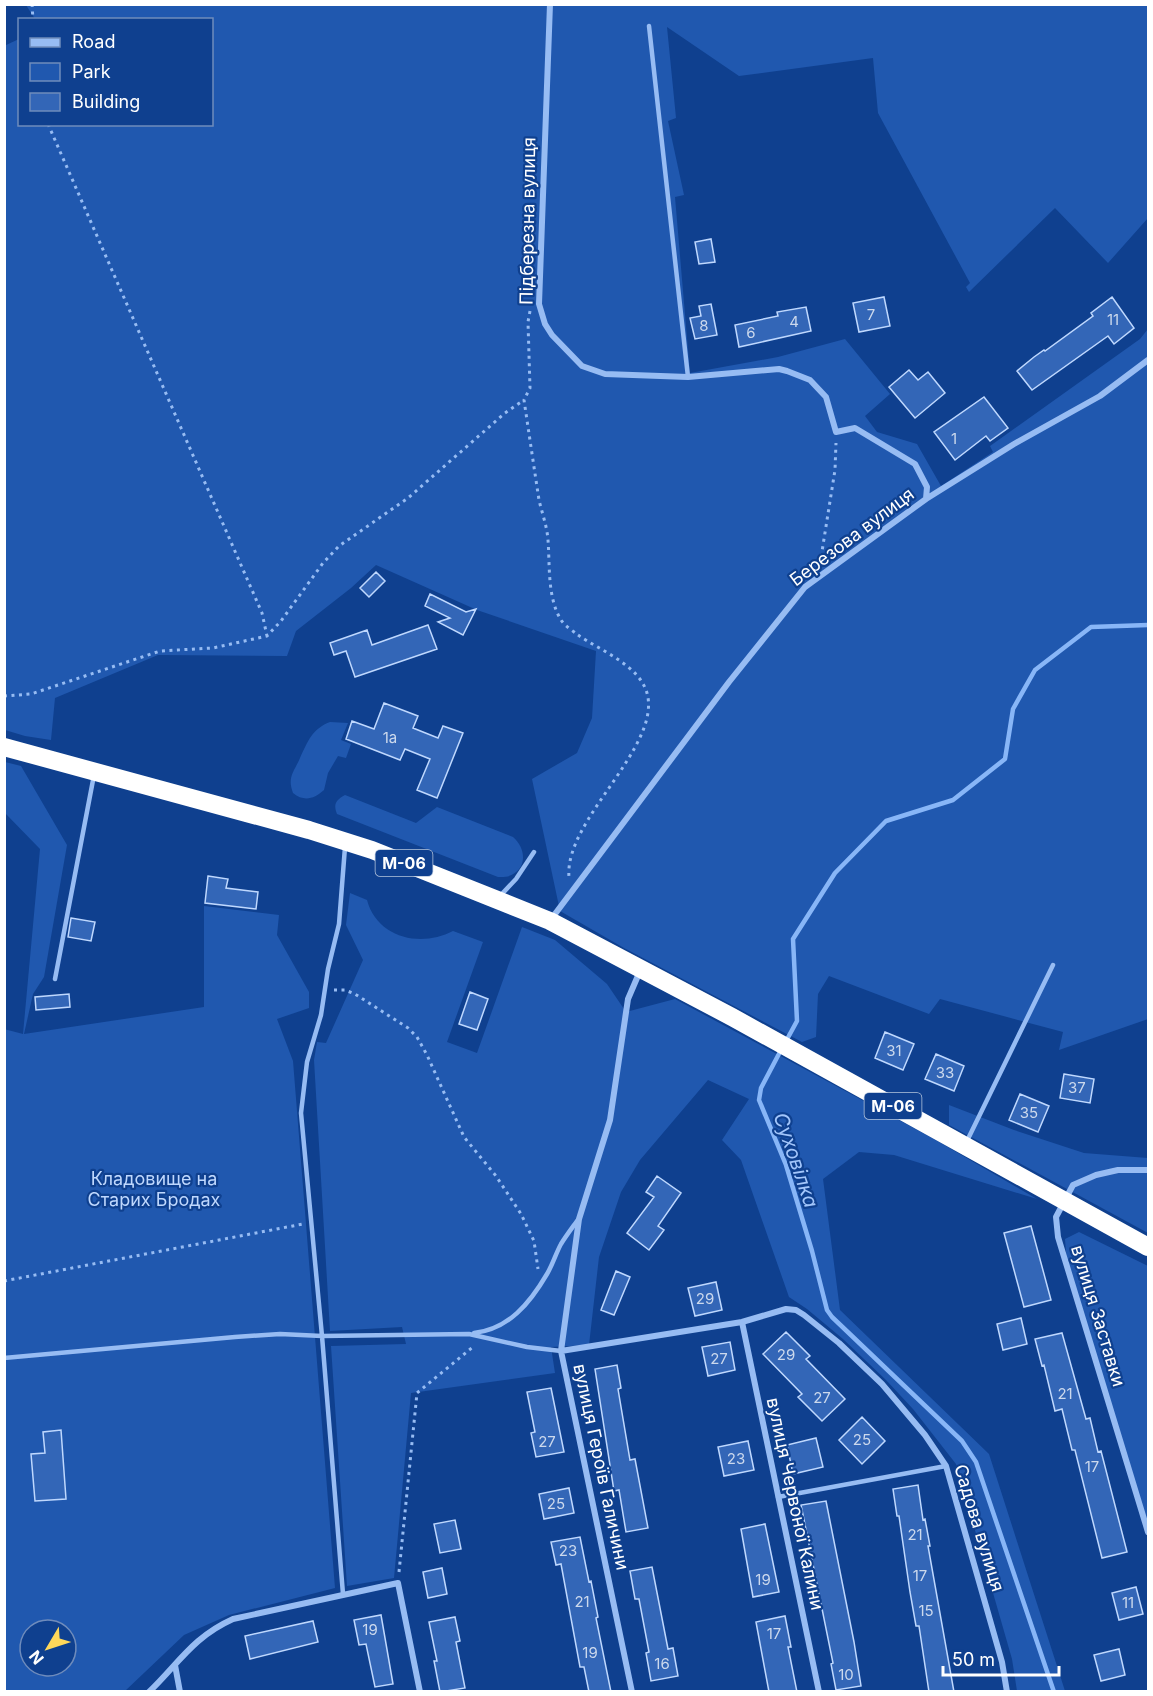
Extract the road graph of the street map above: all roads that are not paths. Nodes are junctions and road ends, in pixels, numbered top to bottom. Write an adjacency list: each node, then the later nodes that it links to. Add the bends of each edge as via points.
1 (550, 4): 4 (street, Підберезна вулиця, via 539,304 545,324 582,366 605,374)
2 (649, 26): 4 (lane)
3 (1149, 360): 5 (street, Березова вулиця, via 1100,396)
4 (688, 377): 5 (street, Підберезна вулиця, via 779,369 810,380 826,397 836,432 855,428 915,464 927,487)
5 (926, 499): 11 (street, Березова вулиця, via 805,587)
6 (4, 747): 7 (highway, М-06)
7 (94, 772): 8 (highway, М-06); 14 (lane)
8 (345, 842): 10 (highway, М-06); 22 (lane, via 339,924 321,1015 307,1062 301,1113)
9 (534, 852): 10 (lane)
10 (497, 899): 11 (highway, М-06)
11 (549, 921): 13 (highway, М-06)
12 (1053, 965): 15 (lane)
13 (641, 969): 15 (highway, М-06); 18 (street, вулиця Героїв Галичини, via 628,999 610,1120)
14 (55, 979)
15 (965, 1146): 17 (highway, М-06)
16 (1149, 1170): 17 (street, вулиця Заставки, via 1096,1175 1073,1185)
17 (1065, 1201): 19 (highway, М-06); 27 (street, вулиця Заставки, via 1056,1217 1058,1237)
18 (579, 1219): 21 (lane, via 525,1304 490,1331); 23 (street, вулиця Героїв Галичини)
19 (1149, 1247)
20 (742, 1322): 23 (street, Садова вулиця); 25 (street, Садова вулиця, via 786,1309 804,1315 882,1384); 26 (street, вулиця Червоної Калини)
21 (469, 1334): 22 (lane); 23 (lane)
22 (322, 1336): 24 (lane, via 235,1337); 28 (lane)
23 (561, 1351): 33 (street, вулиця Героїв Галичини)
24 (4, 1358)
25 (946, 1466): 26 (lane); 35 (street, Садова вулиця)
26 (778, 1497): 34 (street, вулиця Червоної Калини)
27 (1149, 1532)
28 (343, 1594): 29 (street, via 233,1619 206,1634); 32 (street, via 398,1583)
29 (174, 1665): 30 (street); 31 (street)
30 (148, 1692)
31 (180, 1692)
32 (420, 1692)
33 (632, 1692)
34 (819, 1692)
35 (1007, 1692)

